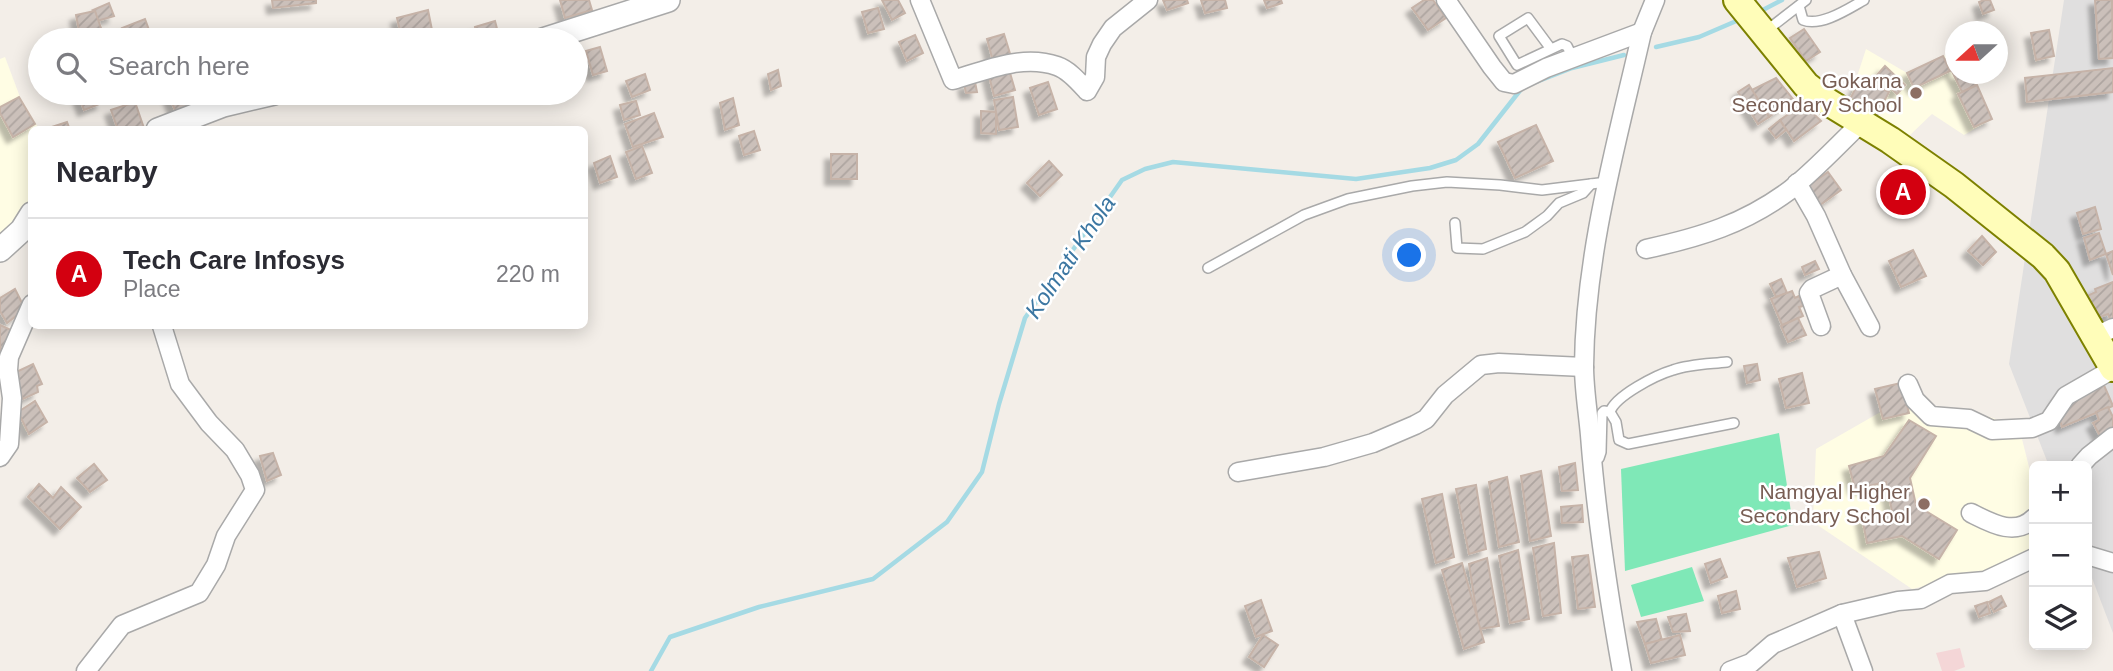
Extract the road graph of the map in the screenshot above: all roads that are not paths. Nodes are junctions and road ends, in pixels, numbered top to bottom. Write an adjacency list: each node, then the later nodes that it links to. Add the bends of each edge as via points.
1 (920, 0): 2 (street, via 953,79 1019,61 1058,66 1087,91 1095,77 1096,57 1113,28)
2 (1148, 0)
3 (1446, 0): 13 (street, via 1504,82 1525,81)
4 (1654, 0): 11 (street)
5 (1864, 0): 8 (lane, via 1809,23 1802,20)
6 (665, 1): 9 (street)
7 (1739, 2): 10 (main road)
8 (1802, 3): 10 (lane)
9 (581, 28)
10 (1762, 29): 15 (main road, via 1806,85)
11 (1642, 32): 13 (street); 17 (street)
12 (1551, 50): 12 (lane, via 1517,65 1499,36 1528,18); 13 (lane, via 1562,44)
13 (1573, 58)
14 (223, 105): 16 (street)
15 (1861, 123): 18 (street); 29 (main road, via 1954,185 2043,256)
16 (168, 126)
17 (1600, 183): 20 (lane, via 1559,203 1525,232 1483,249 1457,248); 23 (lane, via 1542,190 1447,182 1348,199 1304,215); 31 (street)
18 (1797, 183): 21 (street, via 1741,221 1694,239); 24 (street)
19 (28, 223): 22 (street)
20 (1455, 223)
21 (1646, 249)
22 (0, 250)
23 (1208, 268)
24 (1842, 275): 26 (street, via 1809,293); 27 (street)
25 (28, 313): 37 (street, via 9,356 9,444)
26 (1821, 326)
27 (1870, 327)
28 (163, 329): 47 (street, via 180,384 235,450 255,490 226,536 199,593 122,625)
29 (2103, 332): 32 (main road)
30 (1727, 362): 34 (lane, via 1671,370 1624,395)
31 (1584, 367): 38 (street); 40 (street, via 1481,365 1415,425 1324,457)
32 (2113, 369): 33 (street, via 2066,396 2049,421 2032,428 1992,430 1969,419 1931,416 1915,400)
33 (1908, 384)
34 (1610, 412): 35 (lane, via 1619,440 1628,444); 38 (lane, via 1601,413 1601,452)
35 (1734, 423)
36 (2113, 437): 39 (street)
37 (0, 457)
38 (1592, 460): 48 (street)
39 (2086, 461)
40 (1238, 472)
41 (1971, 513): 42 (street, via 1999,527)
42 (2029, 523)
43 (2092, 557): 45 (street)
44 (2029, 560): 46 (street, via 1985,581 1951,584 1921,599)
45 (2113, 563)
46 (1842, 614): 49 (street, via 1773,644 1751,663); 50 (street)
47 (86, 671)
48 (1622, 671)
49 (1730, 671)
50 (1863, 671)

